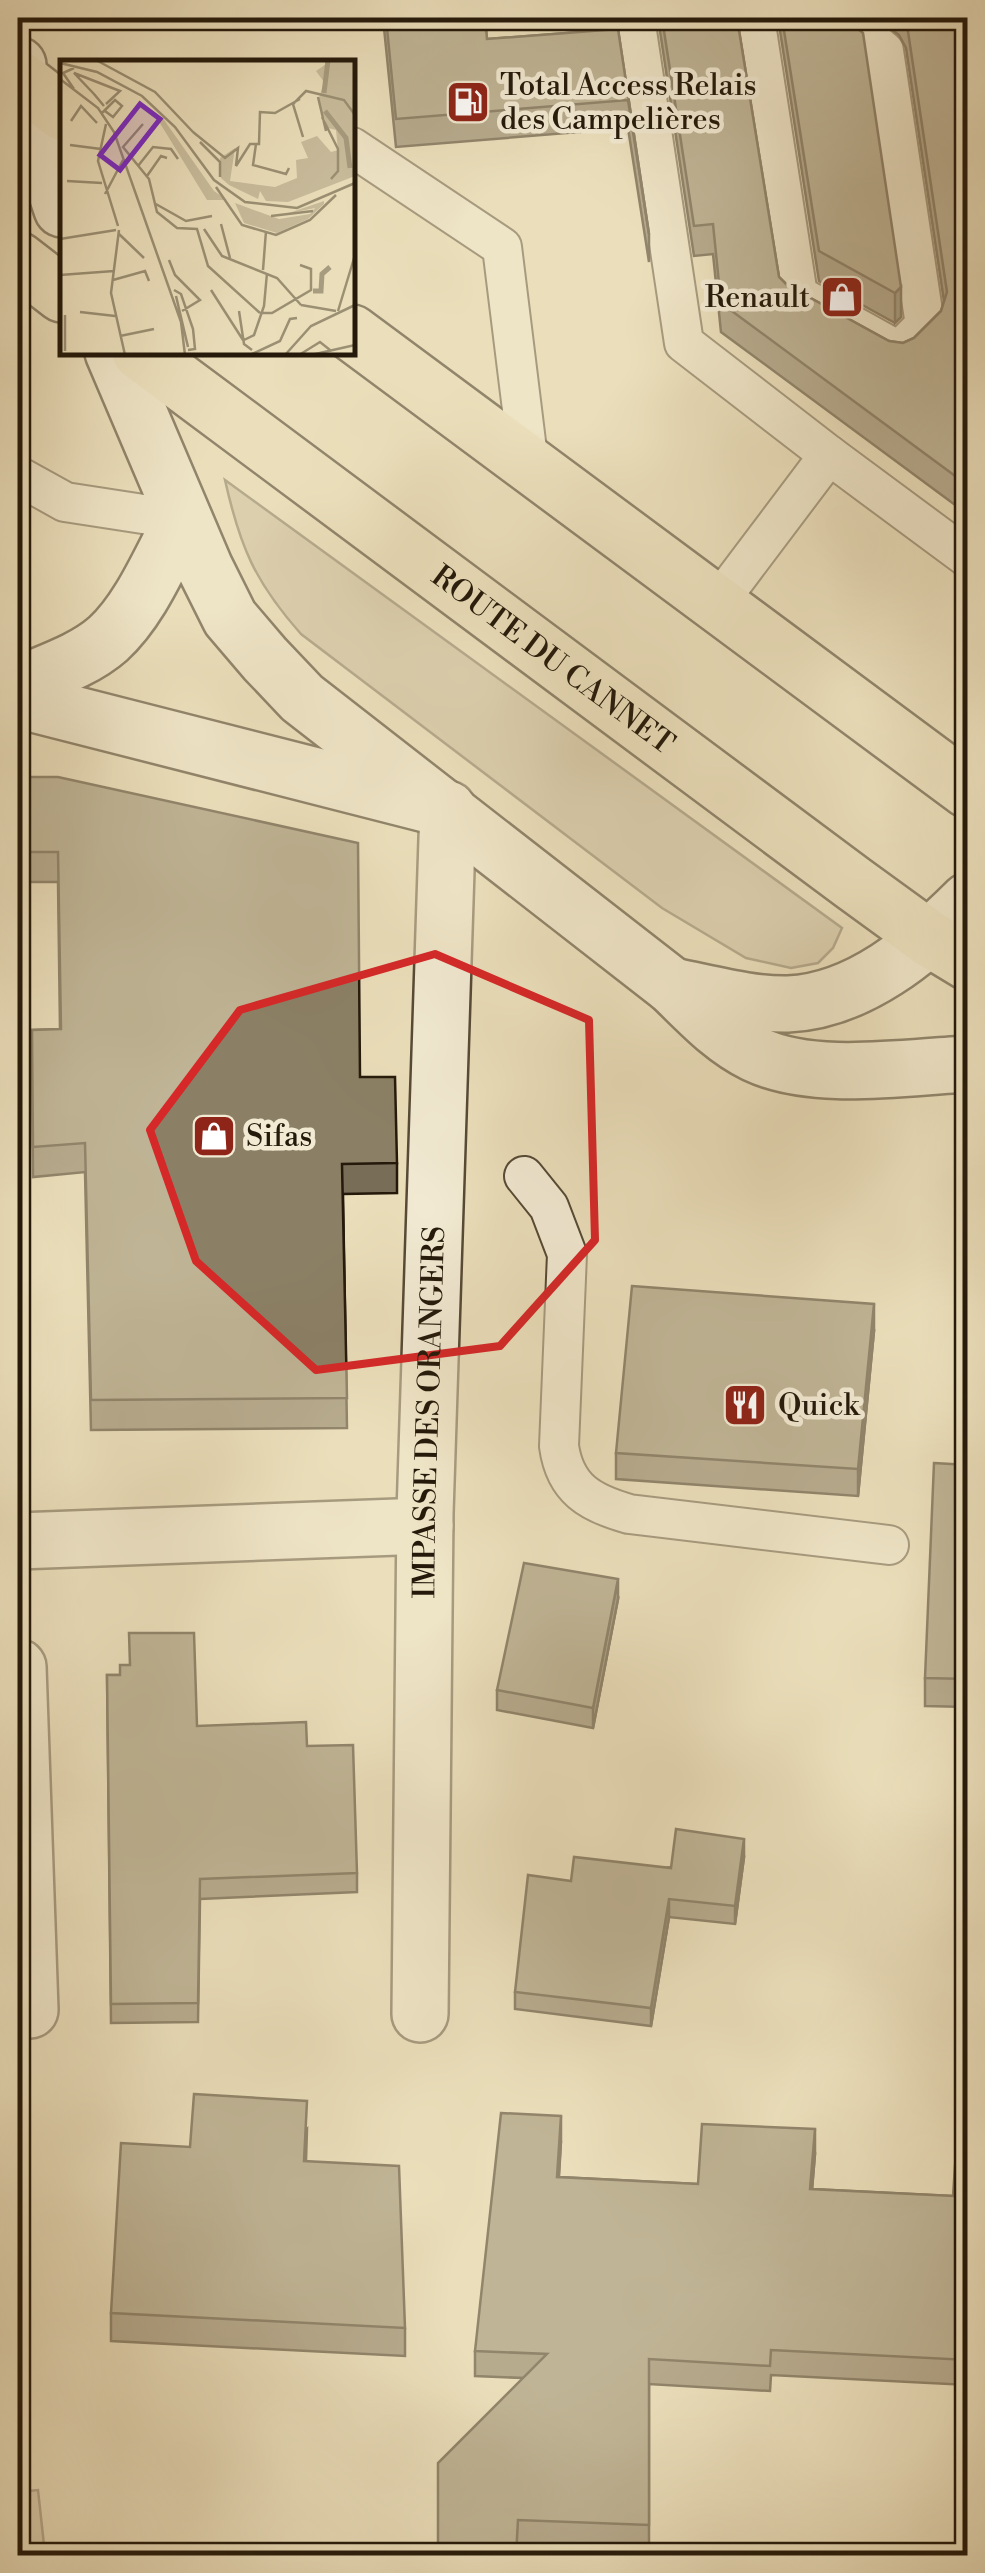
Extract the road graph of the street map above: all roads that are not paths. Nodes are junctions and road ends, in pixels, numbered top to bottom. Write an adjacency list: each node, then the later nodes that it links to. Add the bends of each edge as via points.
1 (636, 18): 15 (lane, via 684,343)
2 (755, 18): 3 (lane, via 798,296 899,351 925,326 884,51)
3 (844, 18)
4 (18, 65): 5 (street)
5 (18, 78): 6 (lane); 7 (main road); 9 (street)
6 (60, 78)
7 (60, 110)
8 (355, 149): 16 (lane, via 502,246)
9 (60, 203)
10 (18, 260): 11 (main road)
11 (60, 292)
12 (355, 335): 16 (main road)
13 (114, 355): 18 (street)
14 (144, 355): 26 (main road, ROUTE DU CANNET)
15 (829, 456): 19 (lane); 20 (lane)
16 (529, 466): 20 (main road)
17 (18, 476): 18 (lane, via 64,502)
18 (182, 520): 21 (street, via 108,638); 24 (street, via 230,618 264,659 302,698)
19 (968, 558)
20 (716, 605): 23 (main road)
21 (18, 685)
22 (18, 700): 24 (street)
23 (968, 790)
24 (448, 809): 27 (street); 30 (street, IMPASSE DES ORANGERS)
25 (968, 901): 26 (street)
26 (948, 950): 27 (street, via 838,996 787,1004)
27 (672, 986): 28 (street, via 724,1035 789,1065 842,1070)
28 (968, 1064)
29 (524, 1176): 32 (lane, via 549,1207 568,1254 559,1446 562,1469 579,1490 599,1506 629,1514)
30 (426, 1526): 31 (street); 35 (street, IMPASSE DES ORANGERS)
31 (18, 1541)
32 (889, 1545)
33 (18, 1667): 34 (street)
34 (30, 2010)
35 (420, 2014)

